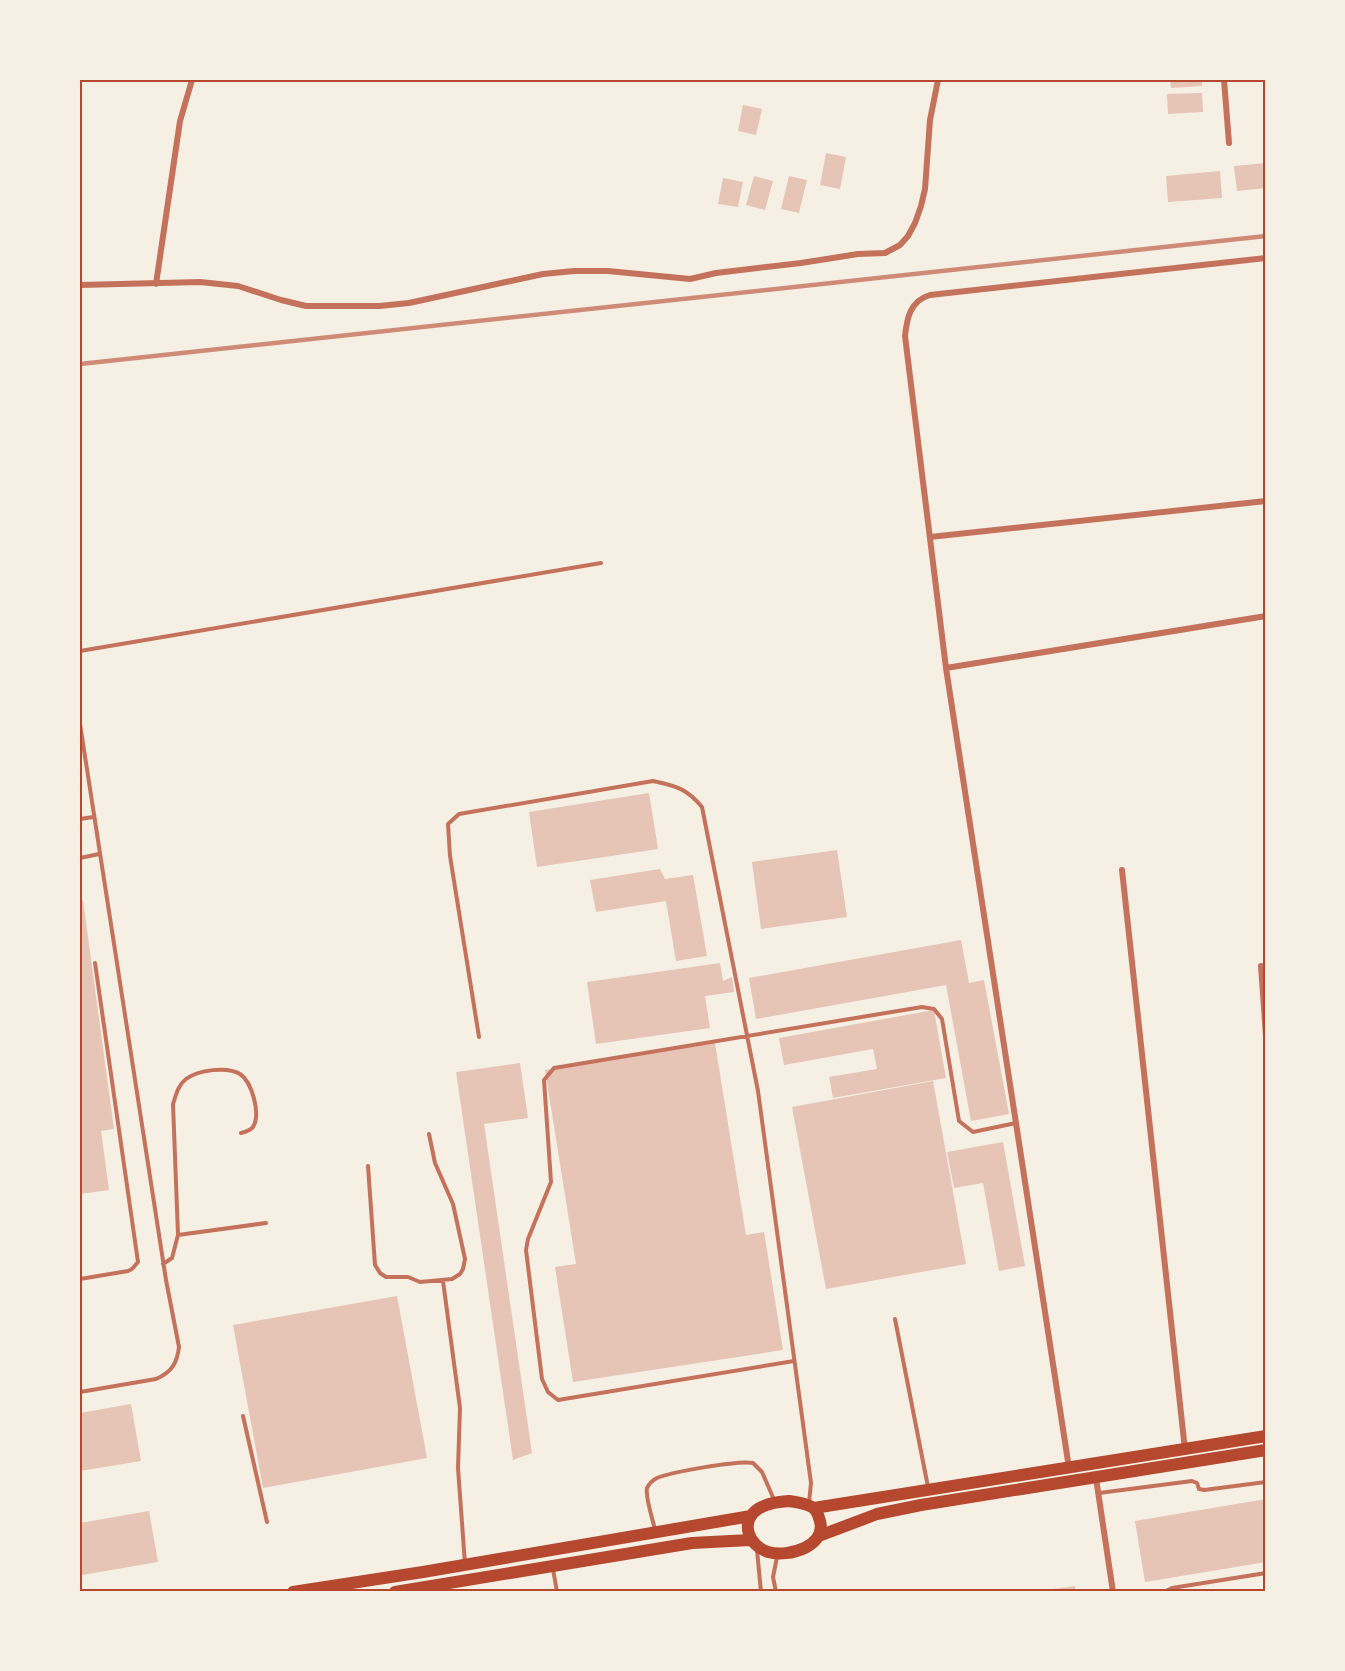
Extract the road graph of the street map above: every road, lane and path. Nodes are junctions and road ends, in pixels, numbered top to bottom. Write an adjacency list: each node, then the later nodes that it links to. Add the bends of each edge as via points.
1 (192, 80): 6 (street, via 180,121)
2 (938, 80): 6 (street, via 921,206 908,236 885,253 690,279 574,271 380,306 306,306 238,286 200,282)
3 (1224, 80): 4 (street)
4 (1229, 143)
5 (1266, 258): 9 (street, via 930,295 914,303 905,336)
6 (156, 284): 7 (street)
7 (80, 285)
8 (1266, 501): 9 (street)
9 (930, 537): 13 (street)
10 (601, 563): 12 (lane)
11 (1266, 616): 13 (street)
12 (80, 651)
13 (946, 668): 25 (street)
14 (80, 724): 15 (lane)
15 (93, 817): 16 (lane); 17 (lane)
16 (80, 819)
17 (99, 854): 18 (lane); 31 (lane)
18 (80, 858)
19 (1122, 870): 39 (street)
20 (95, 963): 32 (lane, via 138,1262 128,1271)
21 (1261, 966): 23 (street)
22 (747, 1035): 24 (lane, via 702,807 676,785 653,781 459,814 447,824); 25 (lane, via 922,1007 934,1009 942,1019 959,1121 973,1132); 35 (lane, via 758,1090); 35 (lane, via 554,1068 544,1080 551,1182 526,1250 542,1379 548,1392 558,1400)
23 (1266, 1036)
24 (479, 1037)
25 (1016, 1123): 41 (street)
26 (241, 1133): 30 (lane, via 254,1126 256,1113 243,1076 218,1070 186,1078 173,1104)
27 (429, 1134): 33 (lane, via 435,1163 453,1204 465,1259 460,1274)
28 (368, 1166): 33 (lane, via 375,1265 380,1273 420,1282)
29 (266, 1223): 30 (lane)
30 (178, 1235): 31 (lane, via 172,1258)
31 (164, 1264): 36 (lane, via 179,1347 173,1367 156,1379)
32 (80, 1279)
33 (444, 1281): 54 (lane, via 460,1408 458,1468)
34 (895, 1319): 44 (lane)
35 (794, 1361): 47 (lane)
36 (80, 1392)
37 (243, 1416): 49 (lane)
38 (1266, 1436): 39 (main road)
39 (1185, 1450): 41 (main road)
40 (1266, 1450): 42 (main road)
41 (1069, 1468): 44 (main road)
42 (1096, 1478): 45 (street); 51 (main road, via 877,1514)
43 (1266, 1482): 45 (lane, via 1204,1491 1192,1481)
44 (929, 1491): 47 (main road)
45 (1099, 1493): 62 (street)
46 (775, 1502): 47 (main road); 48 (main road); 50 (lane, via 762,1472 753,1463 735,1462 671,1474 656,1478 647,1490)
47 (812, 1507): 51 (main road, via 820,1520)
48 (751, 1516): 50 (main road); 52 (main road, via 747,1532)
49 (267, 1522)
50 (655, 1532): 54 (main road)
51 (819, 1536): 53 (main road, via 798,1551)
52 (754, 1543): 53 (main road); 55 (main road, via 692,1543); 60 (lane)
53 (777, 1554): 61 (lane, via 773,1577)
54 (465, 1564): 57 (main road)
55 (552, 1566): 58 (main road); 59 (lane)
56 (1266, 1573): 63 (lane)
57 (293, 1592)
58 (395, 1592)
59 (557, 1592)
60 (761, 1592)
61 (776, 1592)
62 (1113, 1592)
63 (1164, 1592)

